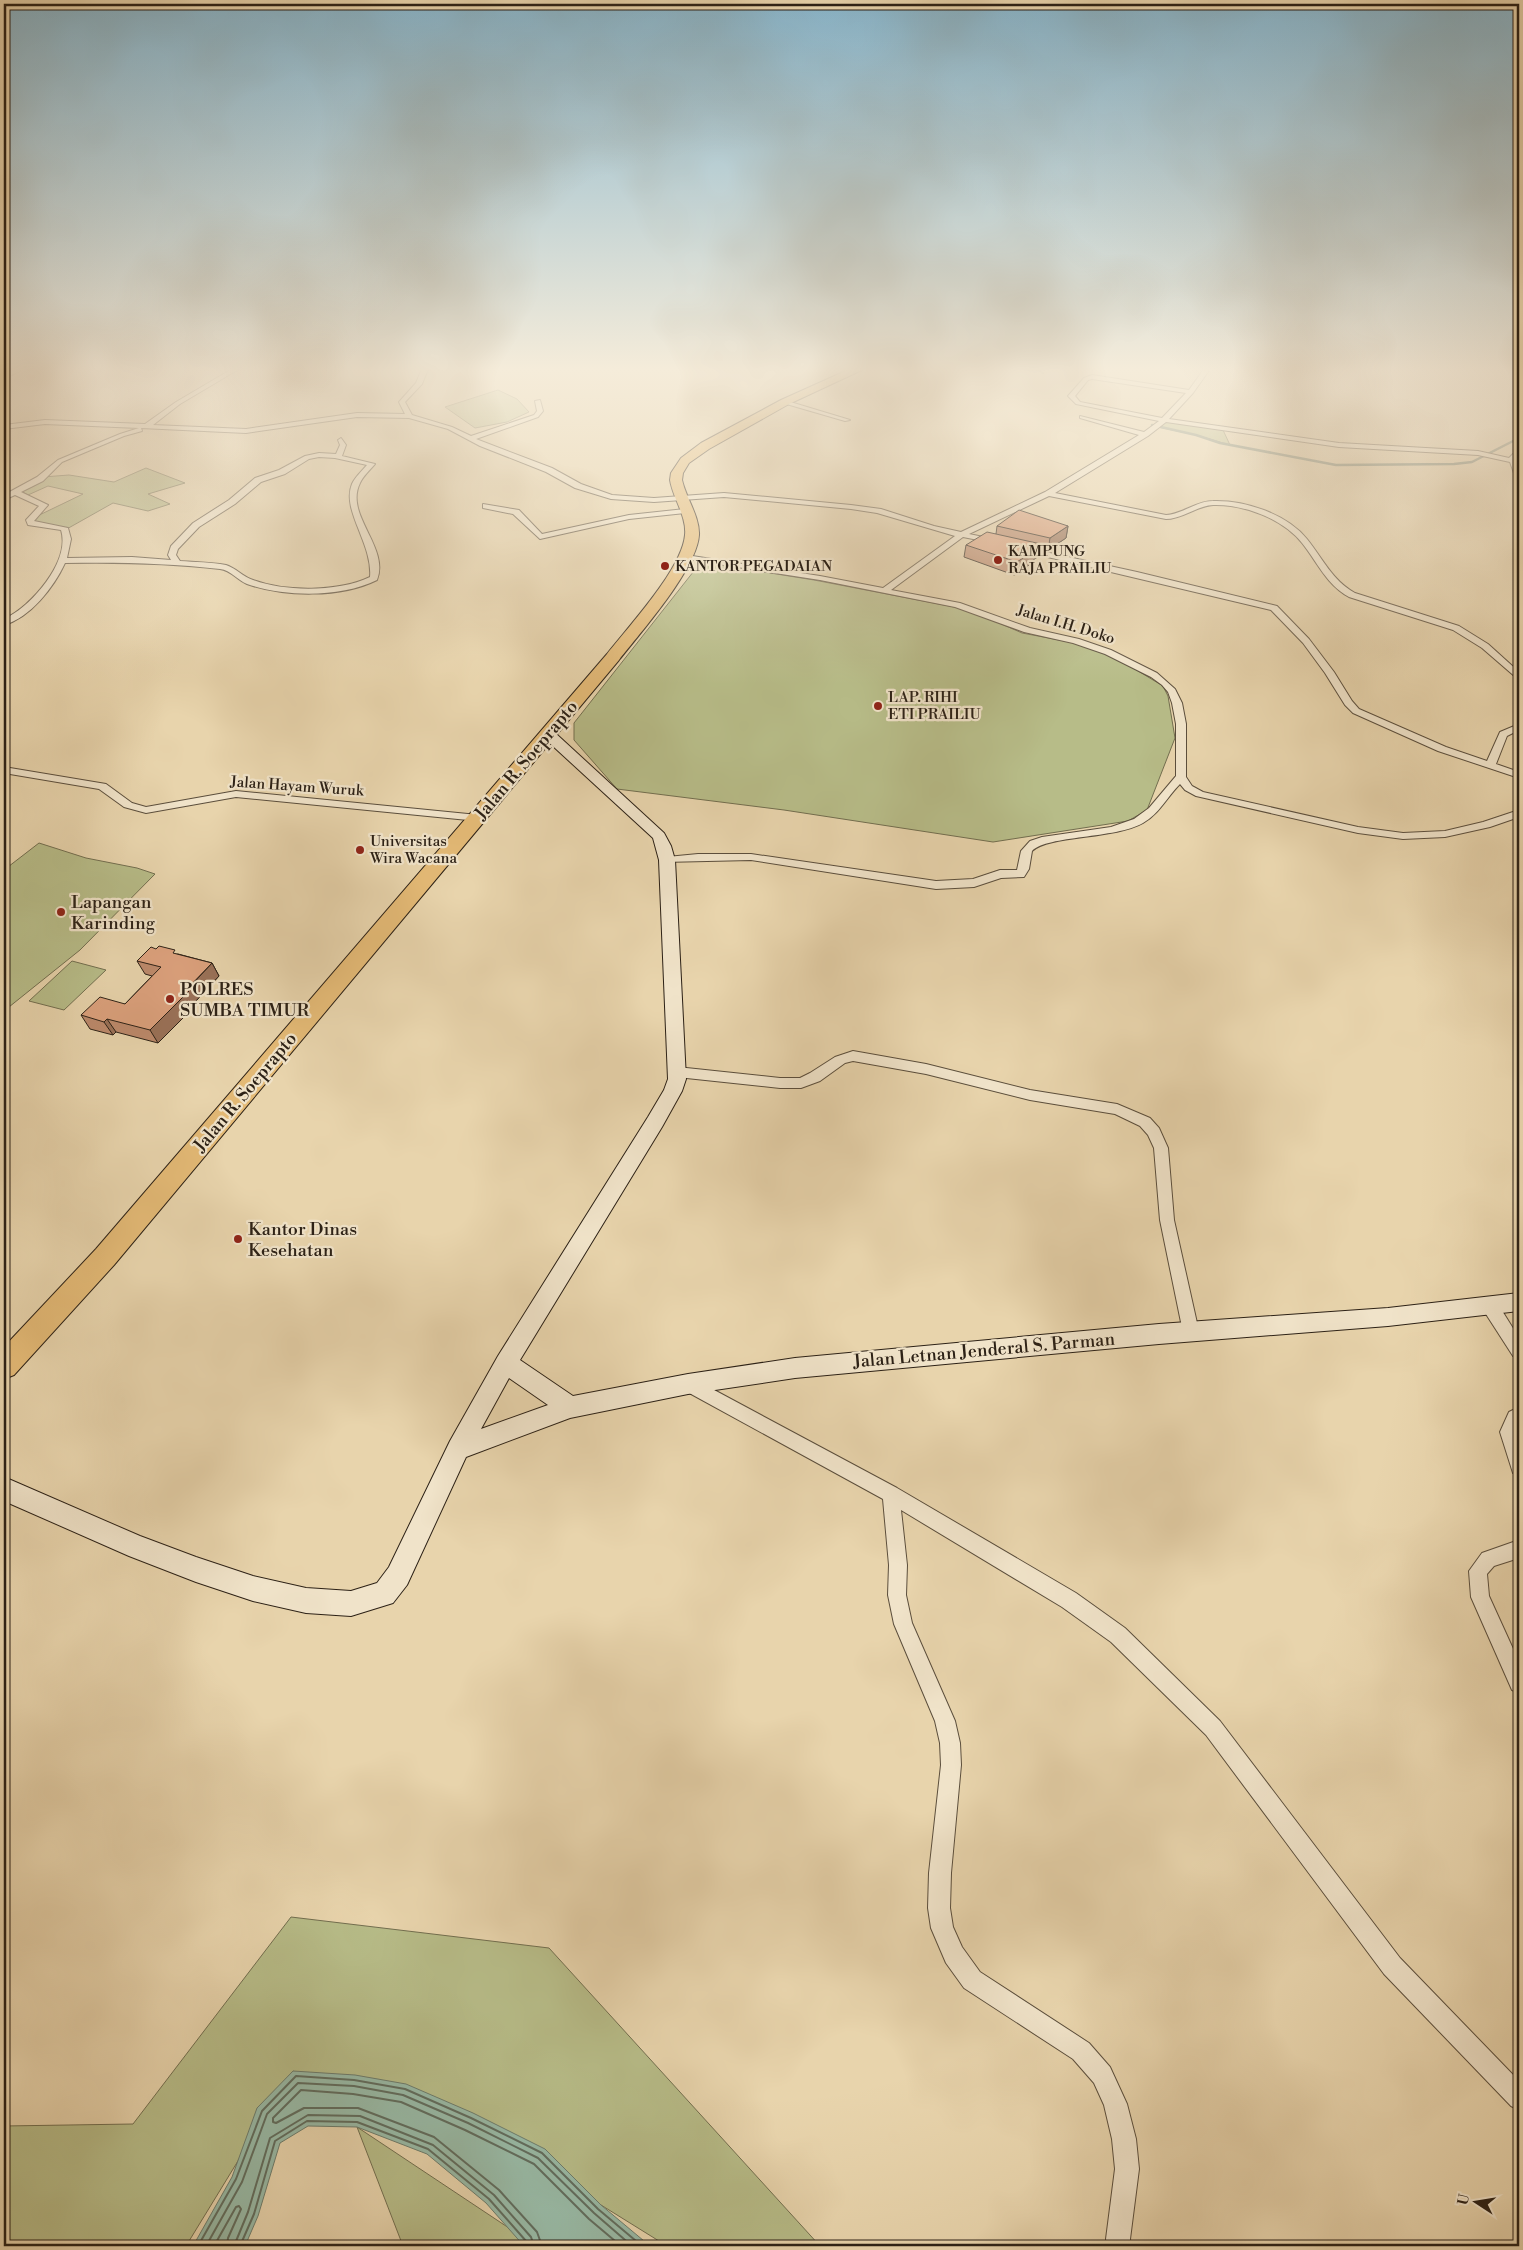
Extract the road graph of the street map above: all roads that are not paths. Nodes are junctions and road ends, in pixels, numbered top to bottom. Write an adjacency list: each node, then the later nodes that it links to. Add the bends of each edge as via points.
1 (46, 474): 7 (street)
2 (277, 474): 17 (street, via 255,482 196,525 174,548 172,555)
3 (363, 474): 17 (street, via 356,483 356,515 374,553 377,566 374,578 349,588 297,588 251,582 230,568)
4 (555, 474): 10 (street, via 596,493)
5 (677, 474): 10 (highway, Jalan R. Soeprapto)
6 (1081, 474): 8 (street)
7 (15, 492): 9 (street); 16 (street, via 44,505 31,522 66,530 68,542)
8 (1048, 494): 12 (street); 20 (street, via 1166,517 1179,516 1212,503 1258,511 1296,532 1338,587 1352,595 1456,628 1485,646)
9 (4, 498)
10 (682, 504): 11 (street, via 540,538 516,512); 12 (street, via 724,495 850,507 878,511); 15 (highway, Jalan R. Soeprapto, via 692,534)
11 (486, 506)
12 (962, 535): 13 (street); 18 (street)
13 (1005, 544)
14 (1014, 546): 23 (street, via 1274,608 1316,655 1335,680 1346,702 1356,711 1395,730)
15 (686, 557): 18 (street, Jalan I.H. Doko); 22 (highway, Jalan R. Soeprapto, via 613,657)
16 (63, 561): 17 (street, via 132,559); 19 (street, via 42,591 14,618)
17 (177, 563)
18 (884, 591): 26 (street, Jalan I.H. Doko, via 957,604 1027,630 1091,645 1154,675 1172,690 1177,703 1182,738)
19 (4, 622)
20 (1519, 677)
21 (1519, 727): 23 (street, via 1503,734)
22 (548, 734): 28 (highway, Jalan R. Soeprapto); 29 (street, via 659,836)
23 (1490, 766): 25 (street)
24 (4, 770): 28 (street, Jalan Hayam Wuruk, via 102,786 128,805 146,810 236,794)
25 (1519, 775)
26 (1181, 777): 27 (street, via 1184,784 1200,794 1378,834 1445,834 1486,825); 29 (street, via 1167,789 1149,814 1137,822 1032,843 1026,849 1020,874 1000,874 974,883 936,885 751,857)
27 (1519, 813)
28 (478, 818): 36 (highway, Jalan R. Soeprapto, via 105,1257)
29 (667, 860): 30 (street)
30 (677, 1072): 33 (street, via 780,1083 800,1082 853,1056 926,1069 1030,1095 1117,1108 1135,1116 1154,1132 1161,1148 1167,1220); 35 (street, via 673,1091)
31 (1519, 1302): 32 (street, Jalan Letnan Jenderal S. Parman)
32 (1490, 1306): 33 (street, Jalan Letnan Jenderal S. Parman); 34 (street)
33 (1191, 1332): 37 (street, Jalan Letnan Jenderal S. Parman, via 795,1368)
34 (1519, 1351)
35 (506, 1363): 38 (street); 40 (street)
36 (4, 1366)
37 (688, 1384): 38 (street, Jalan Letnan Jenderal S. Parman); 43 (street)
38 (570, 1407): 40 (street, Jalan Letnan Jenderal S. Parman)
39 (1519, 1415): 41 (street, via 1508,1432)
40 (458, 1449): 42 (street, via 398,1576 385,1594 340,1605 271,1593 176,1563)
41 (1519, 1467)
42 (4, 1489)
43 (891, 1494): 46 (street, via 1069,1600 1118,1634 1213,1728 1392,1966); 47 (street, via 903,1624 945,1721 950,1743 951,1765 940,1873 942,1928 954,1955 972,1980 1080,2051 1102,2075 1115,2104 1127,2169)
44 (1519, 1549): 45 (street, via 1488,1559 1478,1571 1480,1597)
45 (1519, 1683)
46 (1519, 2098)
47 (1119, 2246)

